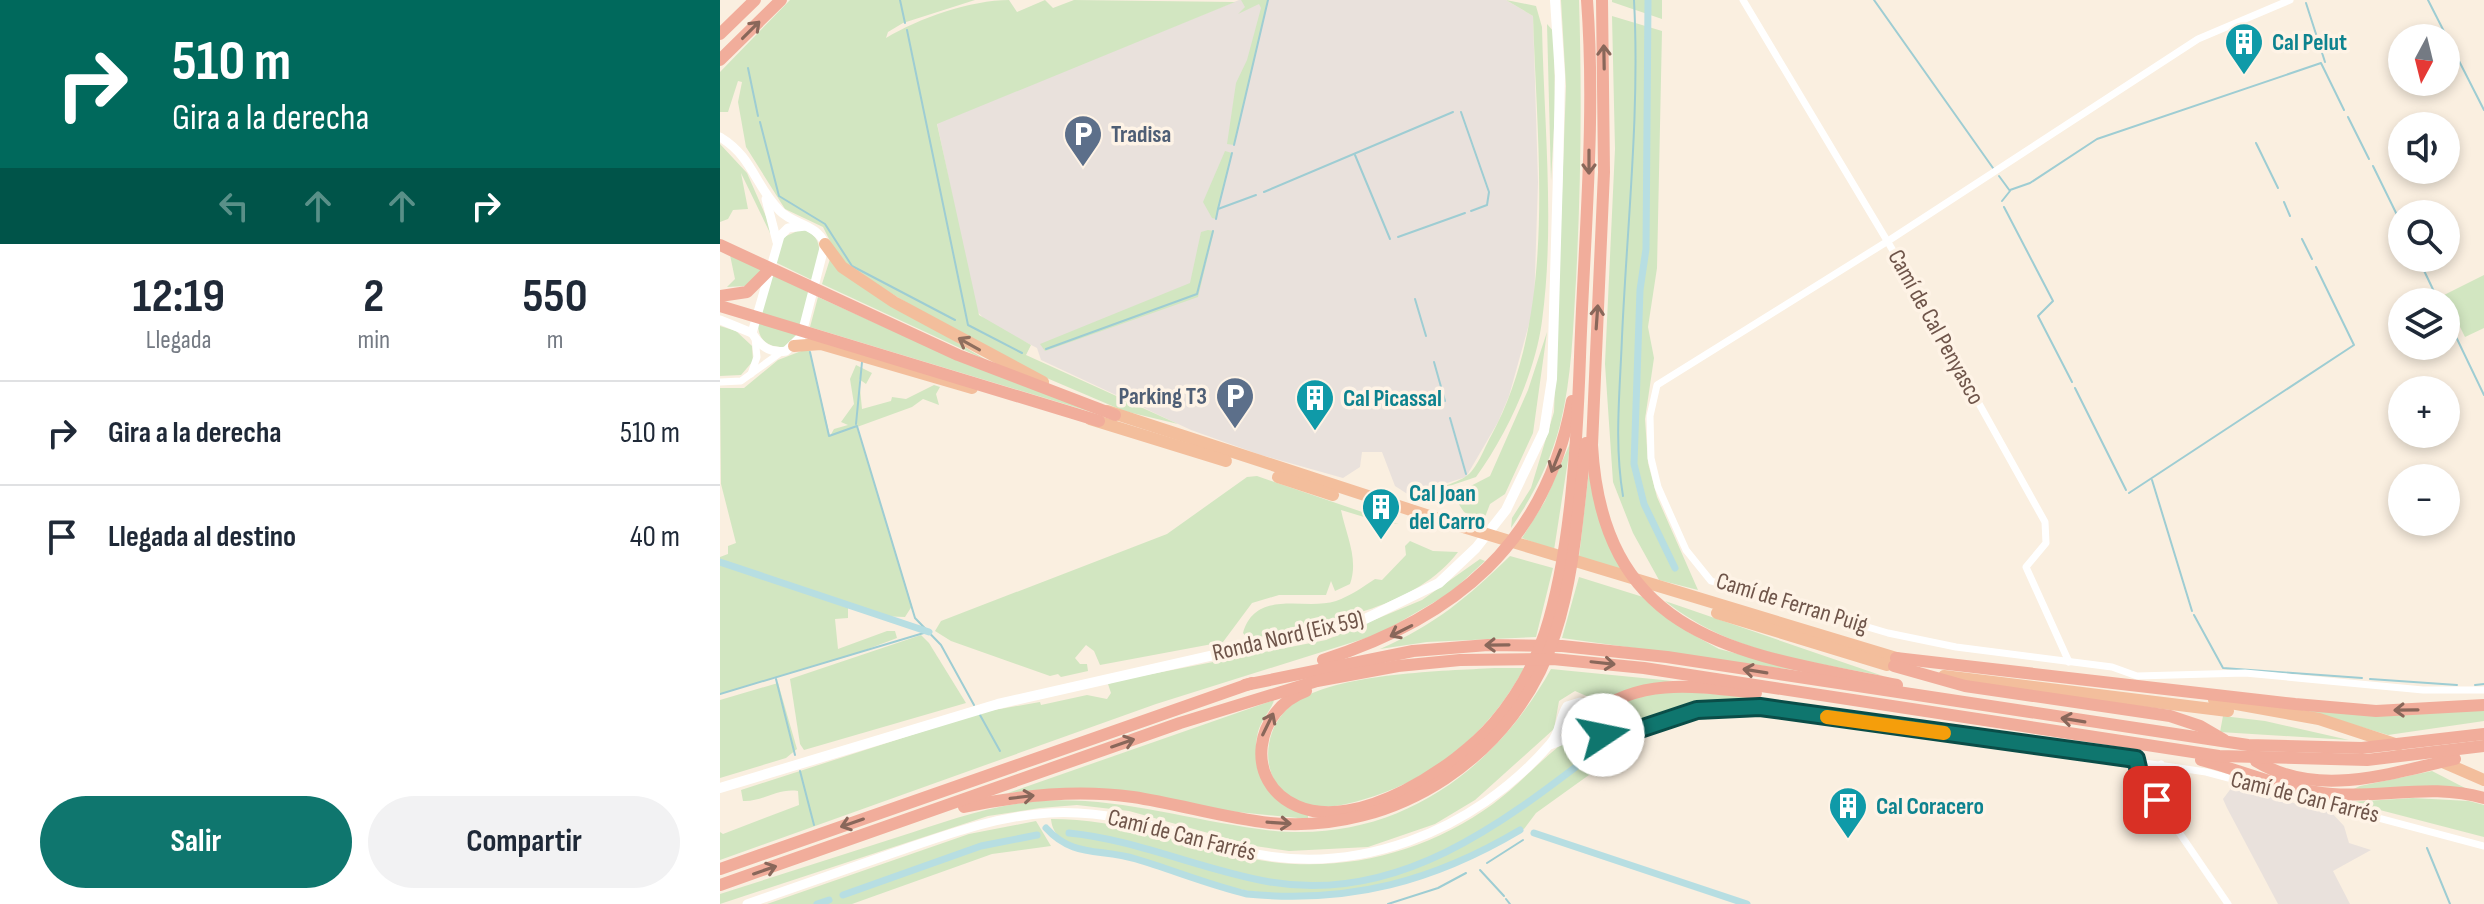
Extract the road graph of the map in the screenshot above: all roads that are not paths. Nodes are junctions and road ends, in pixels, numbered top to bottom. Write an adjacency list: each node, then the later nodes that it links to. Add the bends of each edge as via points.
1 (755, 0): 8 (highway)
2 (781, 0): 9 (highway, one-way to 2)
3 (1555, 0): 52 (main road, Ronda Nord (Eix 59), via 1560,76 1552,379 1544,431 1499,519 1439,583 1359,622 998,704)
4 (1587, 0): 23 (highway, one-way to 23, via 1589,196)
5 (1602, 0): 26 (highway, one-way to 5, via 1604,197)
6 (1743, 0): 13 (street, Camí de Cal Penyasco)
7 (2290, 0): 13 (street, Camí de Ferran Puig, via 2198,39)
8 (720, 34)
9 (720, 60)
10 (720, 137): 11 (street, via 742,154)
11 (760, 180): 12 (street, via 783,215); 14 (street)
12 (806, 226): 14 (street, via 788,228); 15 (street, via 818,231)
13 (1888, 241): 31 (street, Camí de Cal Penyasco, via 2045,522 2046,543 2026,567); 31 (street, Camí de Ferran Puig, via 1657,385 1650,416 1658,487 1686,550 1711,581 1888,633)
14 (777, 242): 17 (street)
15 (825, 244): 22 (street, via 801,337); 27 (highway, one-way to 15, via 1009,366 894,302 842,267)
16 (720, 245): 27 (highway, via 1013,378)
17 (767, 272): 18 (highway, via 747,292); 21 (street)
18 (720, 296)
19 (720, 306): 28 (highway)
20 (720, 320): 21 (street)
21 (754, 335): 22 (street, via 766,348); 24 (street, via 757,357)
22 (790, 349): 24 (street); 28 (highway, via 821,344)
23 (1580, 358): 29 (highway); 34 (highway, one-way to 34, via 1561,448 1544,488 1524,523 1486,569 1438,609 1390,637)
24 (751, 374): 25 (street, via 741,381)
25 (720, 382)
26 (1592, 394): 29 (highway); 38 (highway, via 1596,486 1617,548 1643,587 1679,621 1750,654)
27 (1115, 415): 30 (highway)
28 (1099, 421): 30 (highway)
29 (1568, 542): 33 (highway, via 1550,633)
30 (1895, 662): 37 (highway, one-way to 30, via 2376,711); 46 (highway, via 1965,686 2170,716 2211,732 2267,768 2303,780 2336,782); 50 (highway, via 1998,684 2226,710 2356,738); 50 (highway, via 2259,707 2373,736)
31 (2069, 662): 35 (street, Camí de Ferran Puig, via 2145,677 2245,673 2423,690)
32 (1358, 673): 33 (highway, one-way to 32, via 1483,735 1417,785 1351,808 1317,811 1294,805 1264,772 1261,747 1266,723 1287,699); 36 (highway, one-way to 36, via 1460,660 1579,661); 56 (highway, one-way to 32, via 1193,719)
33 (1533, 674): 56 (highway, one-way to 33, via 1066,793 1130,797 1272,823 1364,816 1415,797 1475,757 1512,717)
34 (1245, 685): 38 (highway, one-way to 34, via 1667,657 1562,646 1413,651); 58 (highway, one-way to 58)
35 (2484, 690)
36 (1854, 700): 39 (highway, via 1670,686 1624,695); 45 (highway)
37 (2484, 705)
38 (1998, 709): 47 (highway, one-way to 38)
39 (1594, 719): 40 (street, via 1588,705 1574,702 1565,708); 41 (street); 43 (street)
40 (1562, 722): 41 (street); 44 (street)
41 (1580, 734): 43 (street, Camí de Can Farrés); 44 (street)
42 (2484, 734): 47 (highway)
43 (1603, 735): 48 (street, Camí de Can Farrés, via 1625,734 1697,710 1746,706)
44 (1550, 745): 60 (street, Camí de Can Farrés, via 1462,817 1414,840 1367,854 1279,858 1112,816 1033,814 955,832)
45 (2151, 748): 47 (highway); 54 (highway, via 2319,793 2440,791)
46 (2484, 749): 47 (highway, via 2397,758)
47 (2293, 754)
48 (2136, 759): 49 (street, Camí de Can Farrés); 55 (street)
49 (2161, 764): 55 (street); 57 (street, Camí de Can Farrés, via 2237,779)
50 (2453, 770): 51 (highway); 53 (highway)
51 (2484, 780)
52 (720, 788)
53 (2484, 789)
54 (2484, 798)
55 (2157, 800): 61 (street)
56 (918, 818): 59 (highway, one-way to 56)
57 (2484, 846)
58 (720, 869)
59 (720, 885)
60 (747, 904)
61 (2228, 904)

